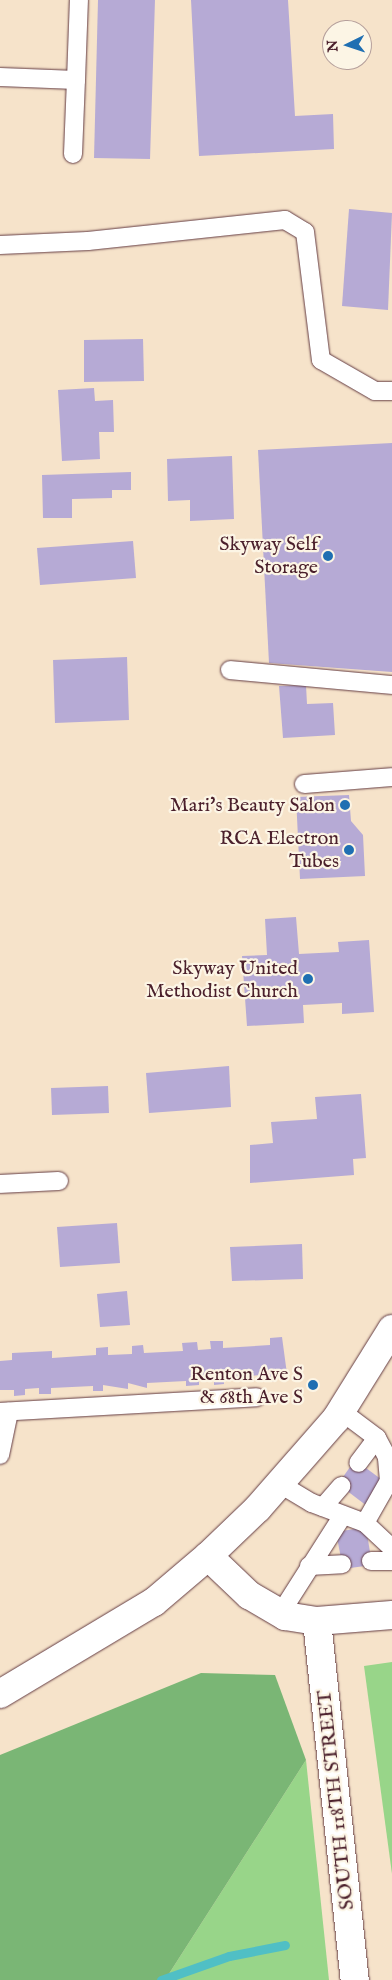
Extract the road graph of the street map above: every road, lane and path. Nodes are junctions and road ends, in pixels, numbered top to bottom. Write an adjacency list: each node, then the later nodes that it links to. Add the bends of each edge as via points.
1 (79, 0): 3 (lane)
2 (0, 77): 3 (lane)
3 (76, 80): 4 (lane)
4 (73, 154)
5 (0, 245): 6 (lane, via 88,241 285,220 305,232 320,360 375,391)
6 (392, 390)
7 (230, 670): 8 (lane)
8 (392, 685)
9 (392, 777): 10 (lane)
10 (304, 784)
11 (59, 1180): 12 (lane)
12 (0, 1184)
13 (392, 1329): 15 (street)
14 (257, 1397): 16 (lane)
15 (341, 1411): 17 (lane); 21 (street)
16 (4, 1412): 19 (lane)
17 (376, 1438): 18 (lane); 20 (lane)
18 (390, 1453): 25 (lane, via 389,1481)
19 (0, 1455)
20 (358, 1463)
21 (280, 1484): 23 (lane); 27 (street)
22 (341, 1486): 23 (lane)
23 (323, 1507): 24 (lane)
24 (343, 1515): 25 (lane); 31 (lane)
25 (365, 1523): 26 (lane)
26 (392, 1548)
27 (208, 1556): 32 (street, via 249,1595); 35 (street, via 154,1602)
28 (371, 1561): 29 (lane)
29 (392, 1561)
30 (342, 1564): 31 (lane)
31 (309, 1566): 32 (lane)
32 (280, 1614): 34 (street)
33 (392, 1614): 34 (street)
34 (317, 1621): 36 (street, SOUTH 118TH STREET)
35 (0, 1694)
36 (355, 1980)

